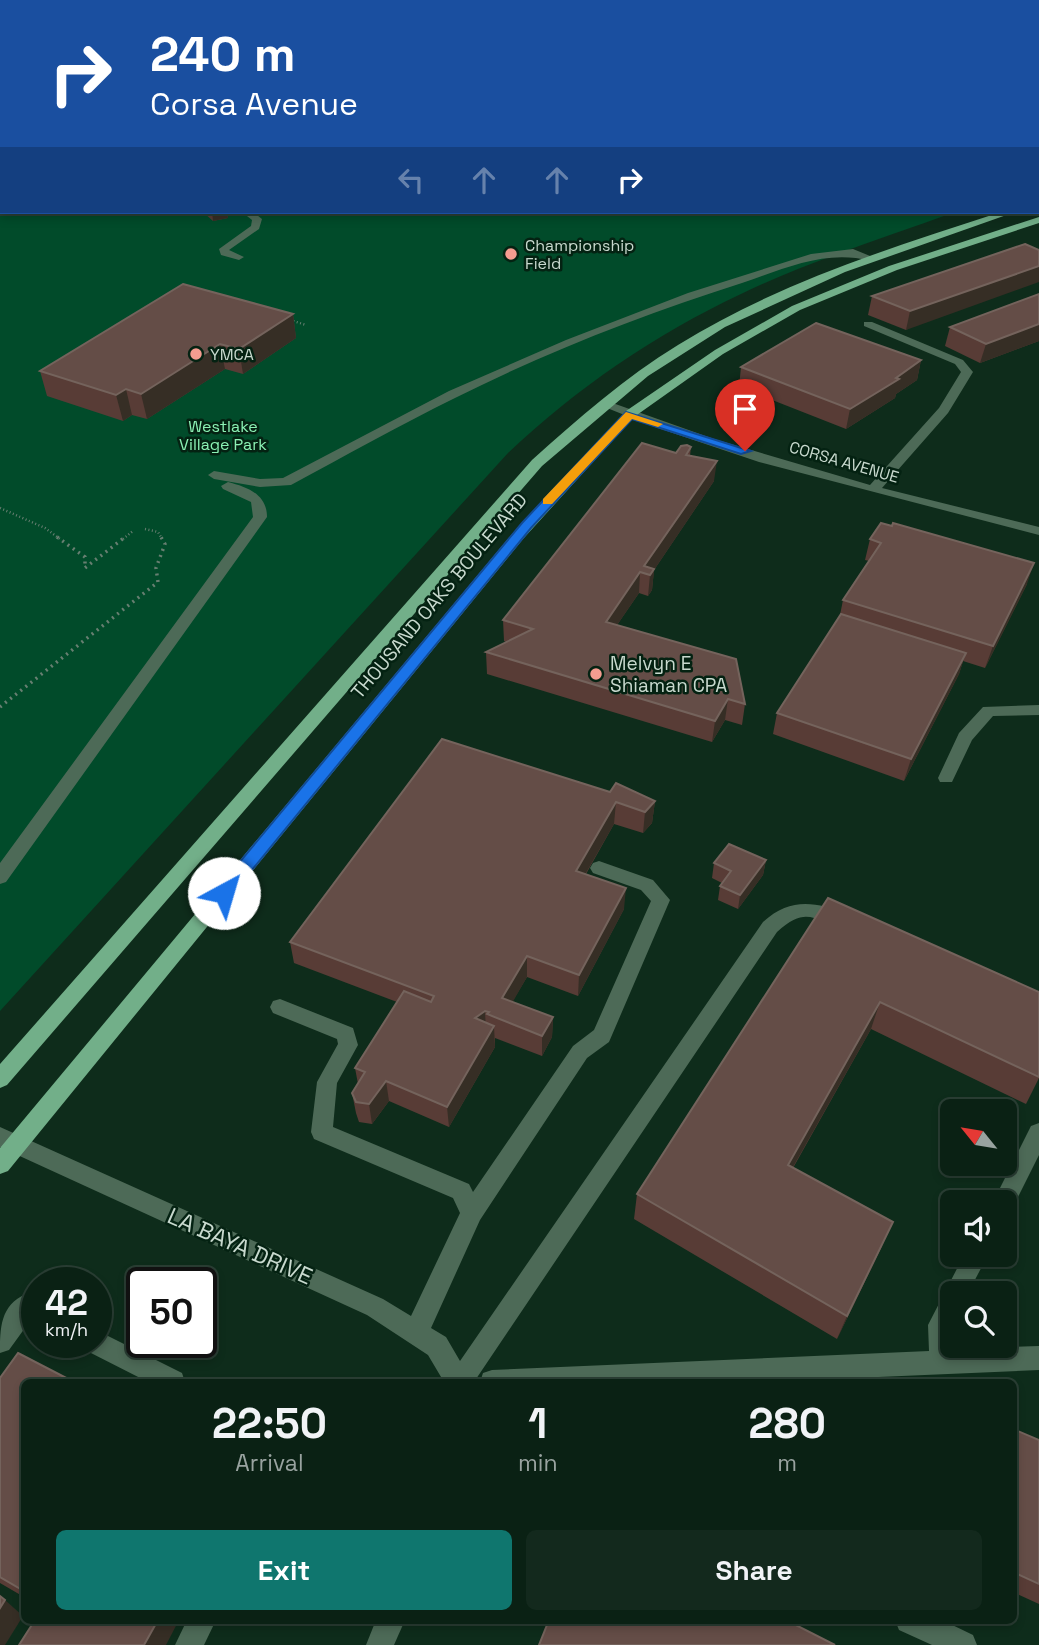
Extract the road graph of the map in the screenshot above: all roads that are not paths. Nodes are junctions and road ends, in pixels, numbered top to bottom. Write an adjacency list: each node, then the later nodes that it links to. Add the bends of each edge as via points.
1 (250, 214): 4 (street, via 257,219 256,227 224,249)
2 (1004, 214): 5 (main road, THOUSAND OAKS BOULEVARD)
3 (1039, 220): 6 (main road, THOUSAND OAKS BOULEVARD)
4 (239, 257)
5 (870, 258): 6 (main road); 8 (main road, THOUSAND OAKS BOULEVARD, via 808,281 721,324); 15 (street, via 853,252 815,256 691,295 453,394 286,482 260,484 214,475 258,500 260,517)
6 (893, 268): 9 (main road, THOUSAND OAKS BOULEVARD, via 799,307 757,330)
7 (867, 324): 10 (street, via 959,362 967,372 944,410)
8 (603, 404): 9 (street, CORSA AVENUE); 18 (main road, THOUSAND OAKS BOULEVARD, via 537,463)
9 (630, 414): 10 (street, CORSA AVENUE); 20 (main road, THOUSAND OAKS BOULEVARD, via 571,474)
10 (874, 489): 11 (street, CORSA AVENUE)
11 (1039, 531)
12 (1039, 710): 13 (street, via 989,711 965,737)
13 (946, 778)
14 (599, 868): 23 (street, via 647,885 661,901 602,1036 579,1052)
15 (0, 877)
16 (864, 929): 33 (street, via 814,909 783,914 770,927)
17 (280, 1007): 23 (street, via 346,1034 348,1045 327,1082 322,1132 461,1191)
18 (0, 1079)
19 (1039, 1133): 22 (street)
20 (8, 1141): 21 (main road, THOUSAND OAKS BOULEVARD); 25 (street, LA BAYA DRIVE, via 375,1307)
21 (0, 1164)
22 (1010, 1190)
23 (472, 1213): 25 (street)
24 (21, 1313): 26 (street)
25 (416, 1333): 32 (street, LA BAYA DRIVE, via 437,1346)
26 (0, 1341)
27 (112, 1350): 31 (street)
28 (942, 1358): 30 (street)
29 (1039, 1358): 30 (street)
30 (942, 1362): 34 (street)
31 (167, 1379)
32 (457, 1379)
33 (461, 1379)
34 (560, 1379)
35 (200, 1624): 38 (street)
36 (389, 1624): 39 (street)
37 (918, 1624): 40 (street)
38 (189, 1645)
39 (380, 1645)
40 (963, 1645)

